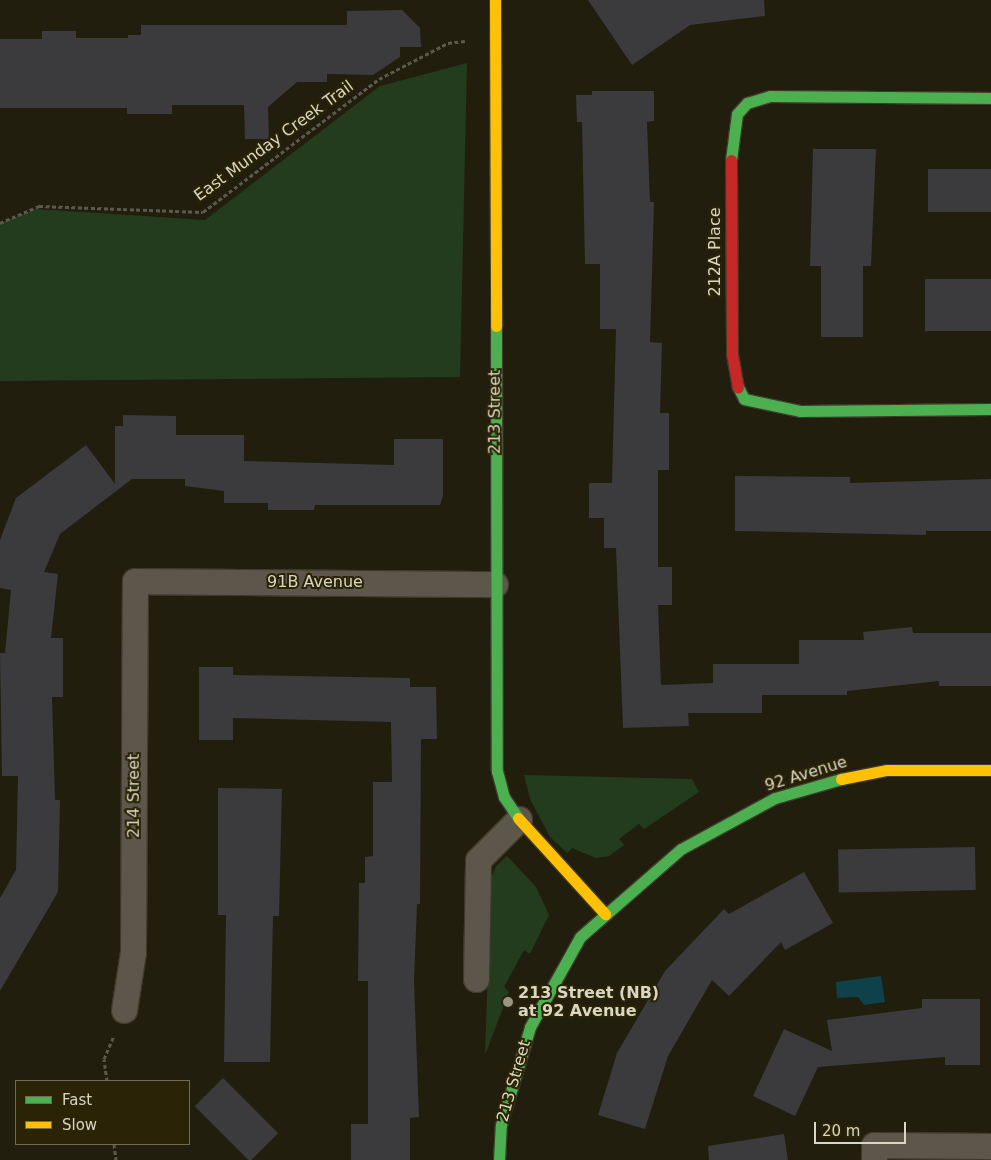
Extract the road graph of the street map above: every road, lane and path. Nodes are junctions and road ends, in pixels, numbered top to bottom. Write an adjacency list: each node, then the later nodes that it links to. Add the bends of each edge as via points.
1 (495, 0): 2 (street, 213 Street)
2 (494, 40): 4 (path, East Munday Creek Trail, via 448,43 379,79 203,212 39,206); 7 (street, 213 Street)
3 (991, 98): 5 (street, 212A Place, via 770,96 748,103 737,114 731,154 732,354 735,381 744,399 769,407 800,411)
4 (0, 223)
5 (991, 409)
6 (135, 581): 7 (street, 91B Avenue); 12 (street, 214 Street, via 133,952)
7 (495, 584): 9 (street, 213 Street, via 497,771 504,797)
8 (991, 770): 10 (street, 92 Avenue, via 887,770 832,781 775,798 681,849)
9 (519, 819): 10 (street, 213 Street); 11 (street, via 478,860)
10 (605, 914): 18 (street, 213 Street, via 580,937 530,1027 501,1125)
11 (476, 979)
12 (124, 1010): 13 (path, via 104,1060)
13 (107, 1080)
14 (114, 1145): 17 (path)
15 (991, 1146): 16 (street)
16 (874, 1152)
17 (116, 1160)
18 (499, 1160)

